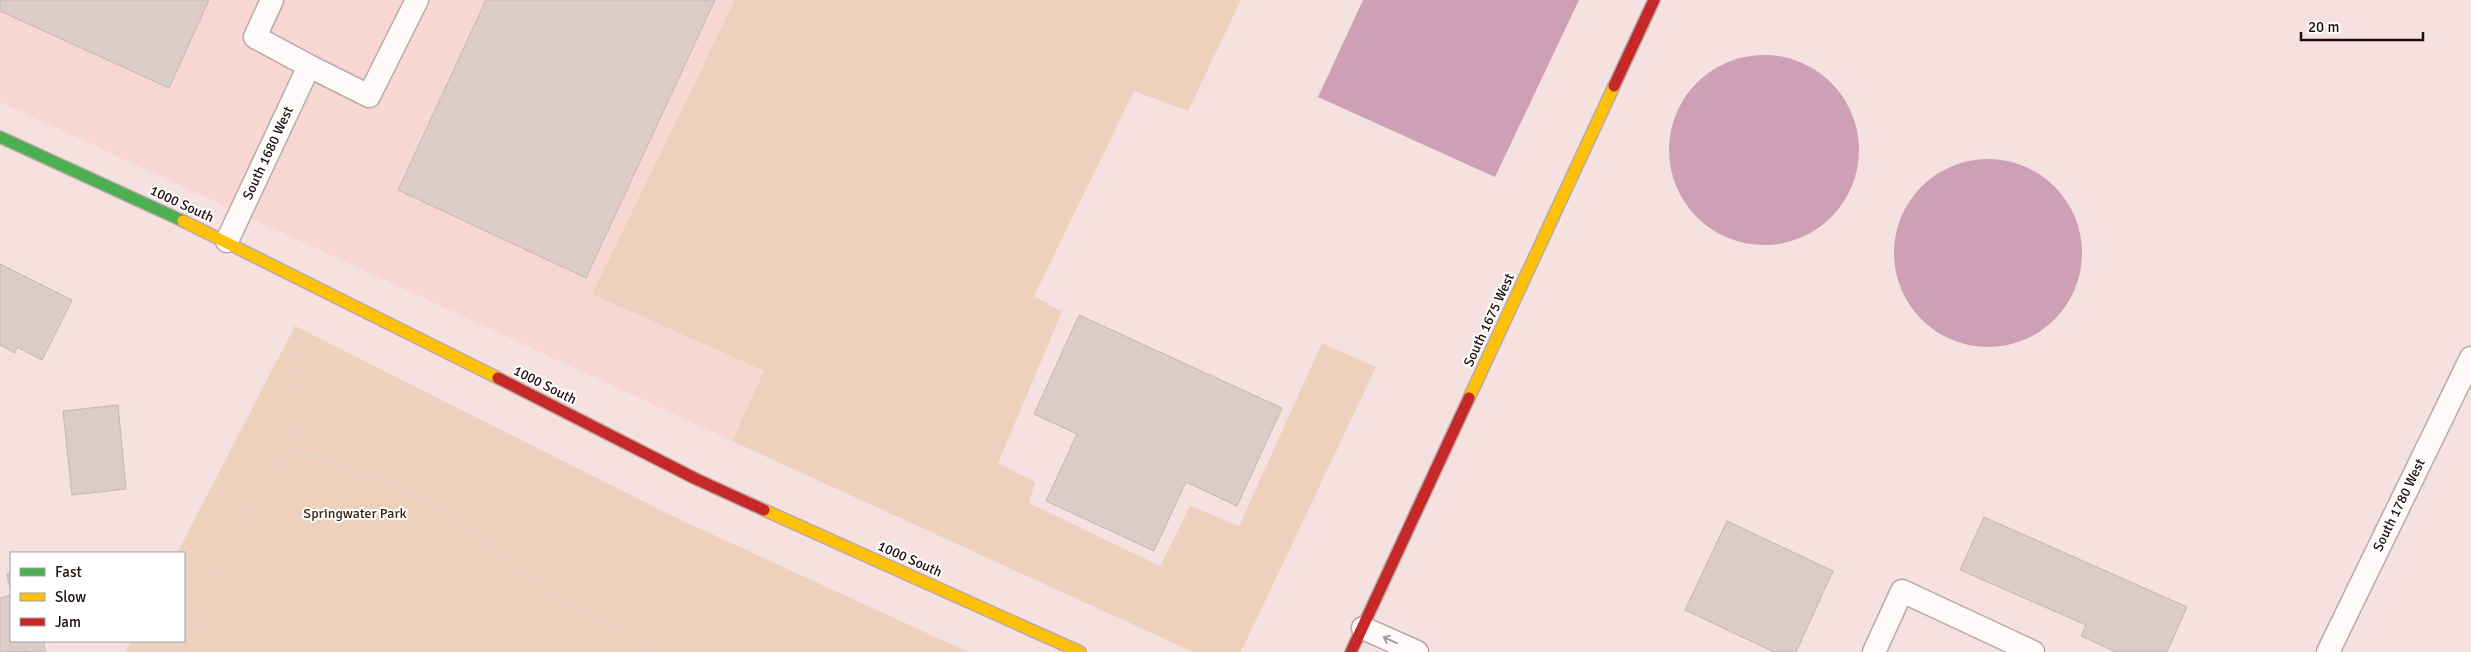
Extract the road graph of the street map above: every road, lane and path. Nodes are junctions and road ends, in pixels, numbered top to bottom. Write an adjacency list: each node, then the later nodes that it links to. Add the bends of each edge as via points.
1 (272, 0): 4 (lane, via 255,37)
2 (417, 0): 4 (lane, via 369,96)
3 (1654, 0): 10 (street, South 1675 West)
4 (308, 66): 6 (lane, South 1680 West)
5 (0, 137): 6 (street, 1000 South)
6 (227, 241): 13 (street, 1000 South, via 696,478)
7 (295, 326): 9 (path)
8 (2471, 358): 18 (lane, South 1780 West)
9 (291, 455): 11 (path, via 265,480); 12 (path, via 319,454 446,511 552,595)
10 (1362, 628): 14 (street, South 1675 West); 15 (lane, one-way to 10)
11 (182, 652)
12 (654, 652)
13 (1080, 652)
14 (1351, 652)
15 (1417, 652)
16 (1874, 652): 17 (lane, via 1902,591)
17 (2033, 652)
18 (2328, 652)

